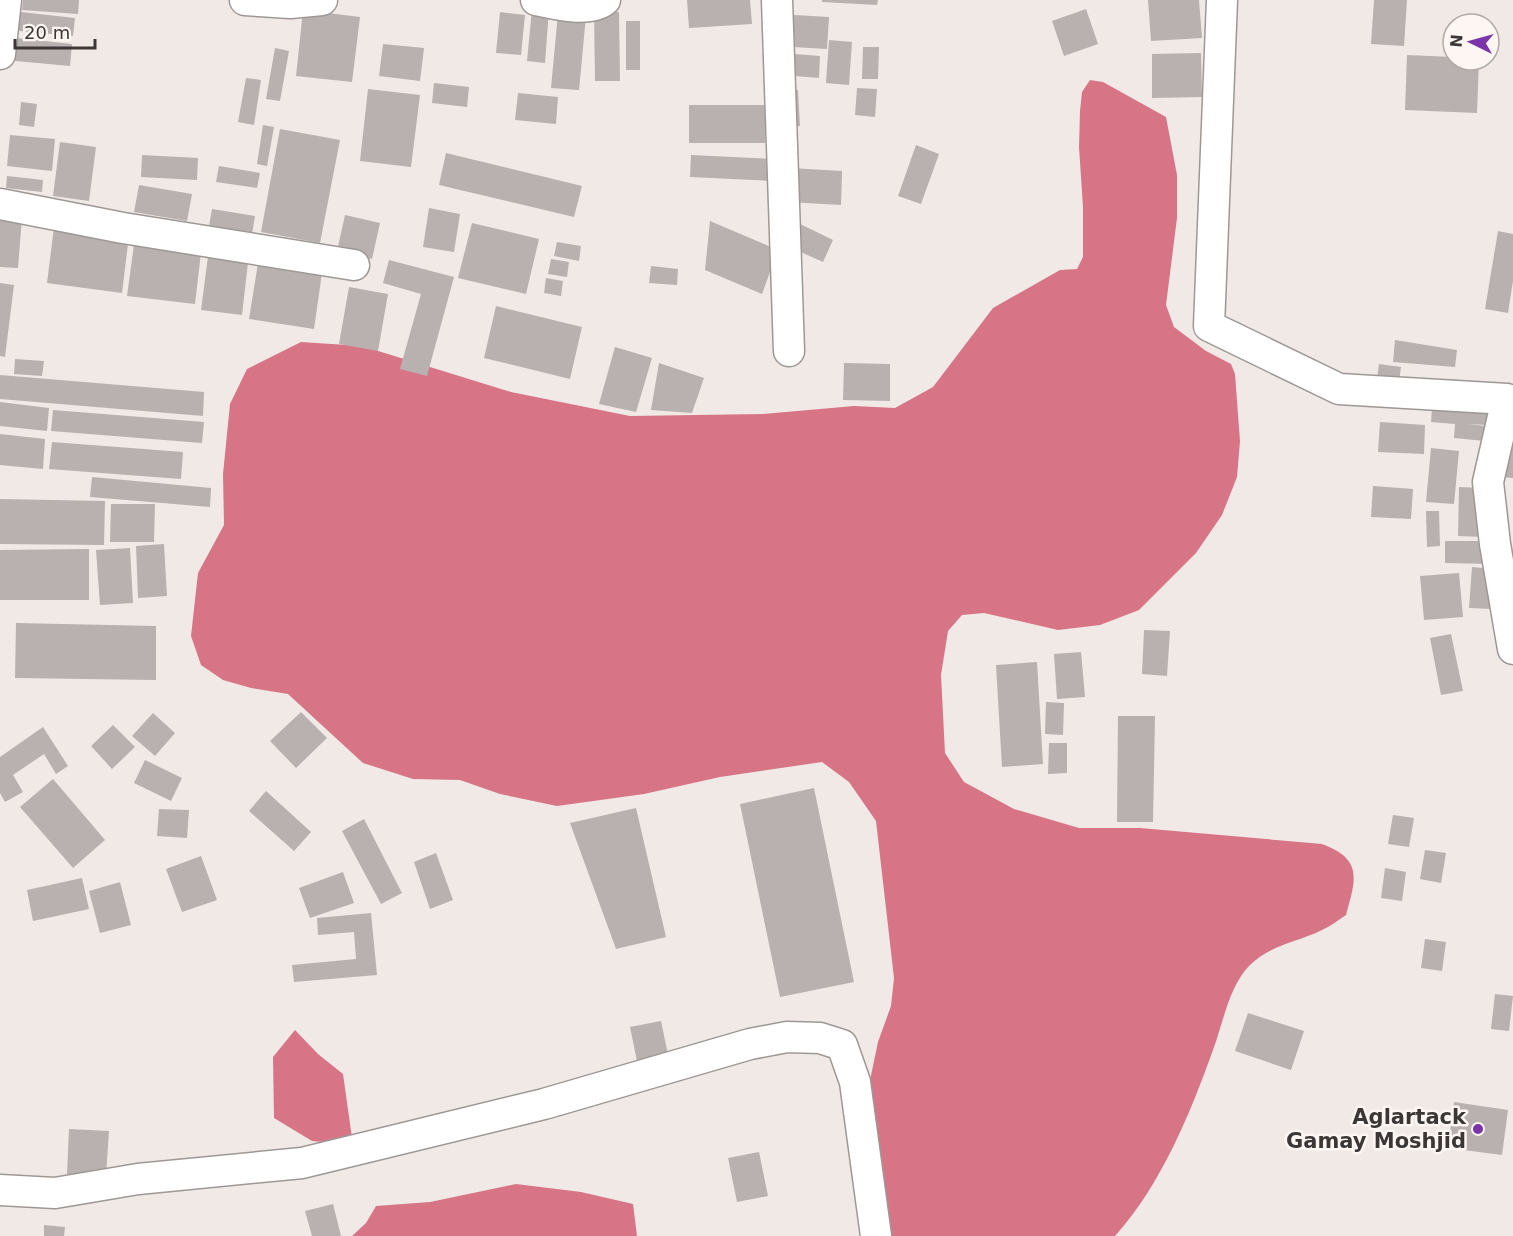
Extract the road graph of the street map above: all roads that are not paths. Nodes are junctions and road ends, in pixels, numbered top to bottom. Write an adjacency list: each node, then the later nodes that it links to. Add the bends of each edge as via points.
1 (6, 0): 8 (street)
2 (245, 0): 3 (street)
3 (322, 0)
4 (536, 0): 5 (street, via 561,6 598,6)
5 (605, 0)
6 (777, 0): 11 (street)
7 (1222, 0): 12 (street, via 1209,326 1339,389 1507,399 1488,482)
8 (0, 54)
9 (0, 204): 10 (street)
10 (354, 266)
11 (789, 351)
12 (1513, 649)
13 (0, 1190): 14 (street, via 55,1192 138,1179 302,1163 544,1104 750,1044 787,1037 820,1038 842,1045 855,1082)
14 (876, 1236)

